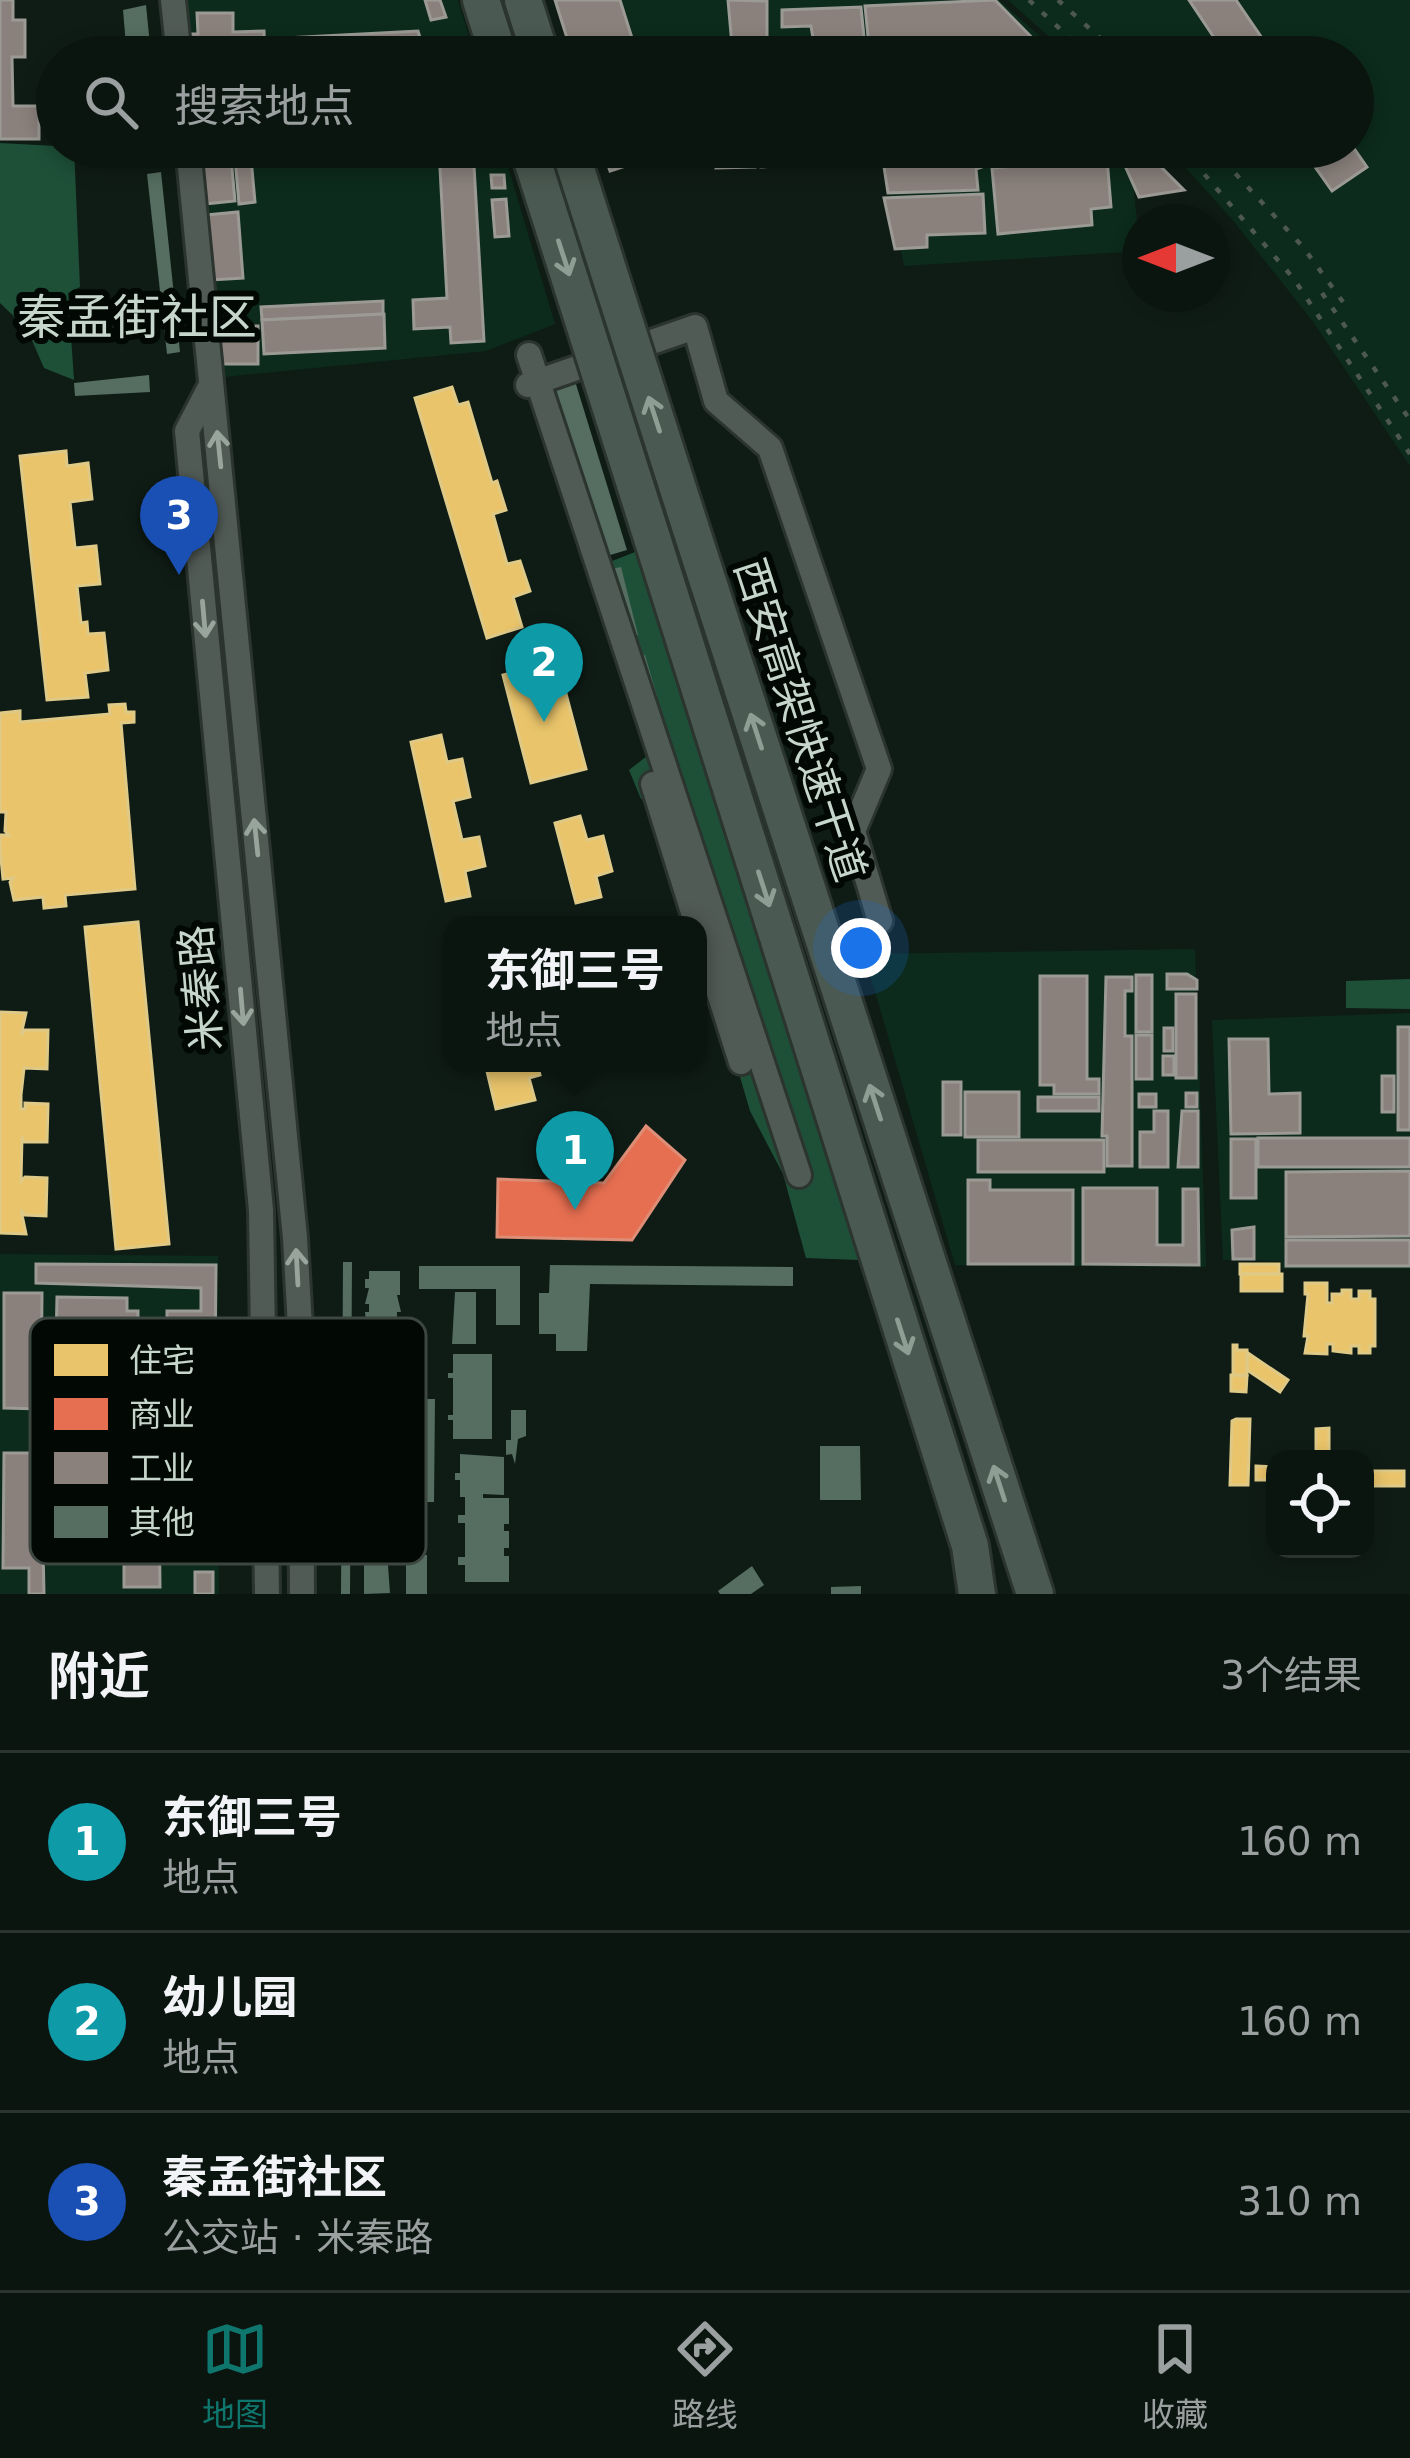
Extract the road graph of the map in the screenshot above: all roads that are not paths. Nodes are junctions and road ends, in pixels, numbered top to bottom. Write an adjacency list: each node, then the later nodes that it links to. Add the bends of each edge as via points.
1 (173, 0): 4 (street)
2 (481, 0): 5 (highway)
3 (523, 0): 6 (highway)
4 (177, 36)
5 (492, 36)
6 (534, 36)
7 (190, 168): 11 (street, 米秦路)
8 (535, 168): 26 (highway, 西安高架快速干道, one-way to 26, bridge, via 970,1546)
9 (576, 168): 27 (highway, 西安高架快速干道, one-way to 9, bridge)
10 (524, 357): 12 (street)
11 (212, 383): 13 (street, 米秦路, one-way to 11); 14 (street, 米秦路, via 187,431)
12 (533, 383): 15 (street); 16 (street, via 695,327 716,401 770,448 879,769 853,831); 19 (street)
13 (229, 558): 14 (street); 21 (street, 米秦路, one-way to 13)
14 (199, 560): 20 (street, 米秦路, one-way to 20, via 261,1210)
15 (695, 916)
16 (880, 921)
17 (707, 955): 18 (street)
18 (740, 1062)
19 (800, 1175)
20 (263, 1318)
21 (300, 1318)
22 (267, 1564): 24 (street, 米秦路, one-way to 24)
23 (302, 1564): 25 (street, 米秦路, one-way to 23)
24 (267, 1594)
25 (302, 1594)
26 (977, 1594)
27 (1035, 1594)

